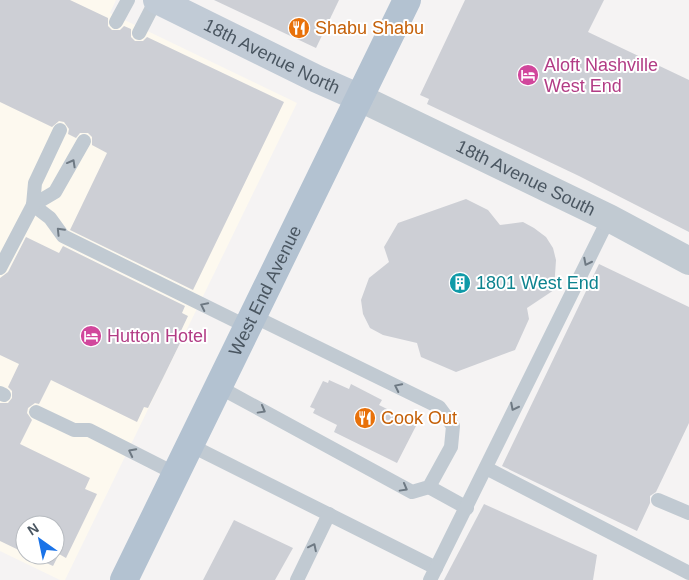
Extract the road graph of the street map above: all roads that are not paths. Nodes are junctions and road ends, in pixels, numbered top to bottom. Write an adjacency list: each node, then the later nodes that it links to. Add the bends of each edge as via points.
1 (128, 0): 4 (lane)
2 (157, 0): 5 (lane); 6 (main road, 18th Avenue North)
3 (407, 0): 6 (main road, West End Avenue)
4 (116, 22)
5 (139, 33)
6 (360, 98): 10 (street, 18th Avenue South); 13 (main road, West End Avenue)
7 (60, 130): 9 (lane, via 35,183)
8 (84, 142): 9 (lane, one-way to 8, via 55,192)
9 (33, 204): 12 (lane); 13 (lane, one-way to 9, via 63,236 50,218)
10 (609, 218): 11 (street, 18th Avenue South); 17 (lane, one-way to 17)
11 (689, 261)
12 (0, 268)
13 (250, 322): 14 (main road, West End Avenue); 19 (lane, one-way to 13, via 451,447 453,426 439,407)
14 (219, 387): 16 (main road, West End Avenue); 19 (lane, one-way to 19, via 412,492)
15 (36, 412): 18 (lane, one-way to 15, via 89,430 74,430)
16 (190, 445): 18 (main road, West End Avenue); 23 (lane)
17 (486, 468): 21 (lane); 24 (lane)
18 (176, 474): 26 (main road, West End Avenue)
19 (428, 487): 21 (lane)
20 (658, 500): 22 (lane)
21 (467, 508): 25 (lane)
22 (689, 513)
23 (329, 514): 25 (lane); 27 (lane, one-way to 23)
24 (689, 573)
25 (433, 574)
26 (124, 580)
27 (297, 580)

